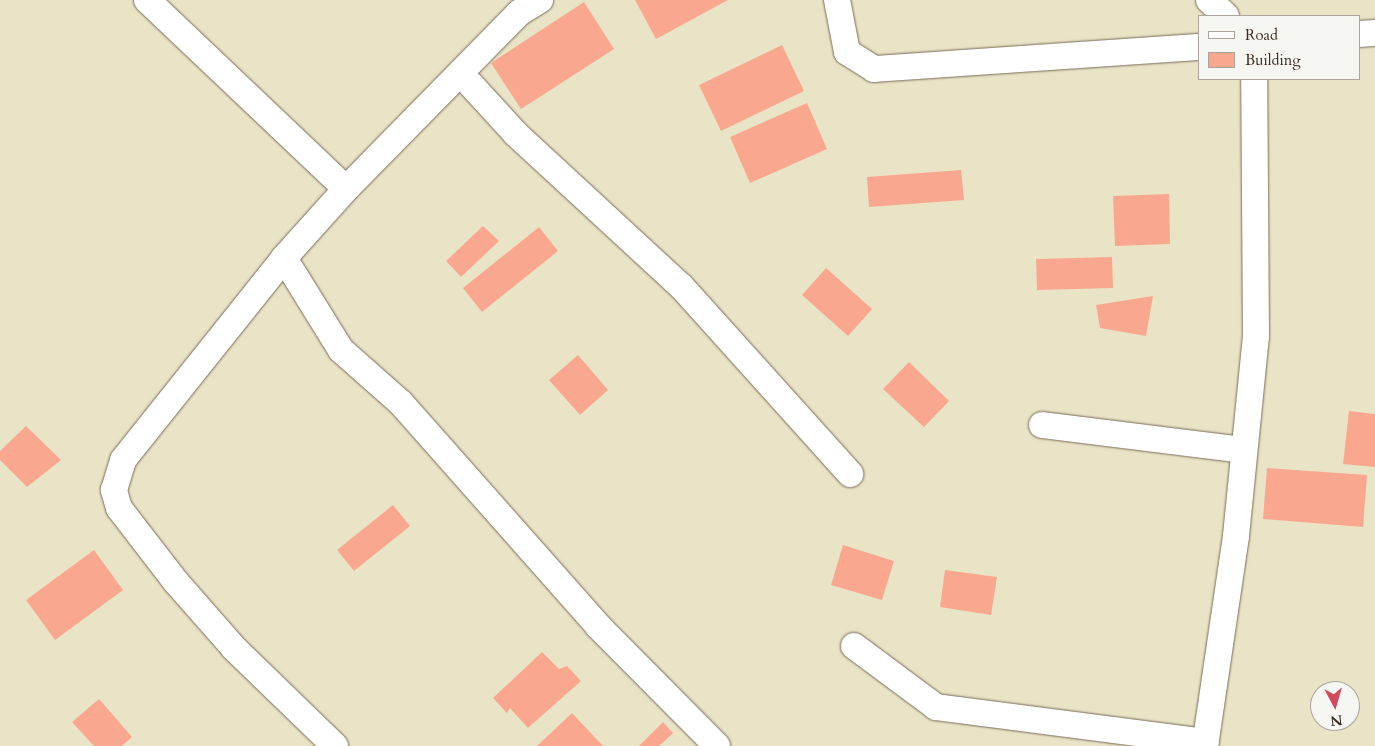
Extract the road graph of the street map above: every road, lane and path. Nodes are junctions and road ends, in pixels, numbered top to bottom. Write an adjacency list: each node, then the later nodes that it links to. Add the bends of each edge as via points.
1 (147, 0): 11 (street)
2 (540, 0): 9 (street, via 519,13)
3 (836, 0): 8 (street, via 847,52 874,69)
4 (1209, 0): 5 (street)
5 (1225, 15)
6 (1375, 33): 7 (street)
7 (1360, 34)
8 (1198, 47)
9 (462, 76): 11 (street); 15 (street, via 516,134 681,286)
10 (1254, 80): 14 (street, via 1256,337)
11 (346, 189): 12 (street)
12 (284, 258): 18 (street, via 123,460 114,490 119,508 176,582 234,648); 19 (street, via 341,350 401,403 598,626)
13 (1042, 425): 14 (street)
14 (1243, 450): 17 (street, via 1236,536)
15 (850, 474)
16 (854, 646): 17 (street, via 936,707)
17 (1206, 744)
18 (335, 746)
19 (717, 746)

